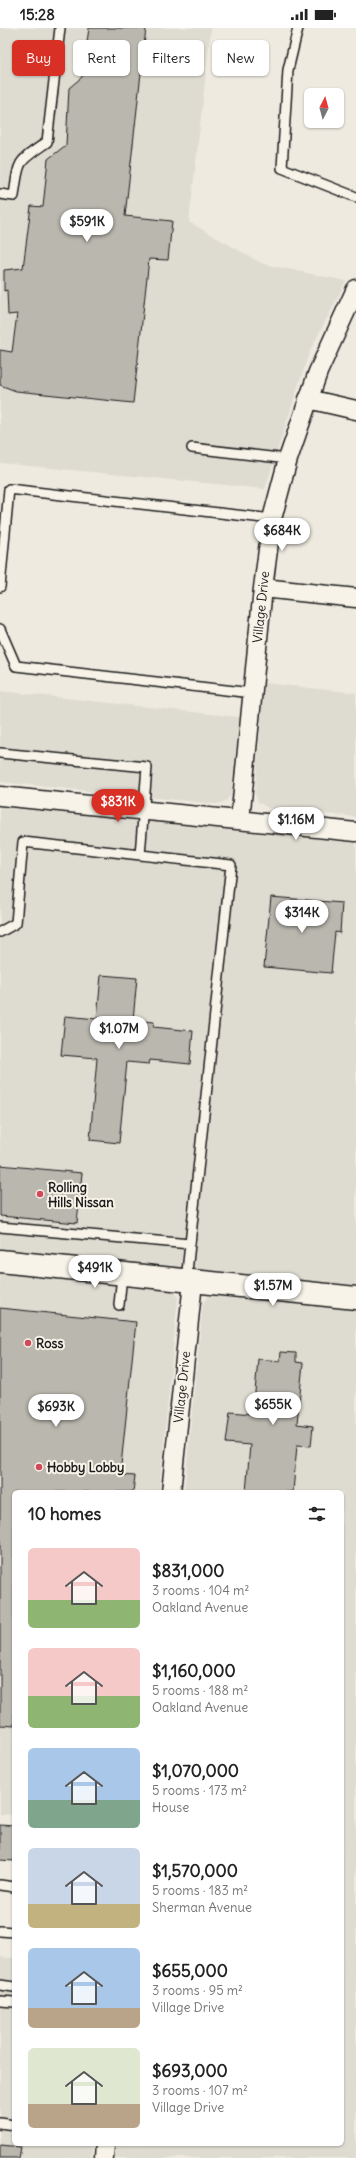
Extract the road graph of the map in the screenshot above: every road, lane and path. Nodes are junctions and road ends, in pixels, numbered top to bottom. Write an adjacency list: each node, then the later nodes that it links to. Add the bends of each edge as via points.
1 (60, 28): 3 (lane, via 47,142 23,158 18,166 14,196)
2 (298, 28): 4 (lane, via 288,70 282,168)
3 (0, 194)
4 (356, 196)
5 (356, 289): 6 (street, Village Drive)
6 (308, 400): 7 (street); 9 (street, Village Drive)
7 (356, 410)
8 (192, 448): 9 (lane)
9 (288, 459): 10 (street, Village Drive)
10 (272, 519): 11 (lane, via 9,489); 12 (street, Village Drive)
11 (0, 588)
12 (263, 588): 13 (street); 15 (street, Village Drive)
13 (356, 598)
14 (0, 629): 15 (lane, via 16,666)
15 (252, 692): 19 (street, Village Drive)
16 (0, 753): 18 (lane, via 147,767)
17 (0, 796): 18 (street)
18 (143, 810): 19 (street); 21 (lane)
19 (240, 820): 20 (street)
20 (356, 832)
21 (140, 855): 22 (lane, via 23,842 16,923); 24 (lane, via 231,865)
22 (0, 932)
23 (0, 1227): 24 (lane)
24 (190, 1244): 27 (lane)
25 (0, 1262): 26 (street)
26 (122, 1275): 27 (street); 29 (lane)
27 (190, 1282): 28 (street); 30 (street, Village Drive)
28 (356, 1298)
29 (119, 1305)
30 (171, 1490)
31 (0, 1885): 32 (lane)
32 (12, 1886)
33 (0, 1931): 34 (lane)
34 (12, 1932)
35 (0, 1985): 36 (lane)
36 (12, 1987)
37 (0, 2001): 38 (lane)
38 (12, 2002)
39 (0, 2123): 40 (lane)
40 (12, 2125)
41 (105, 2146): 42 (street)
42 (104, 2158)

